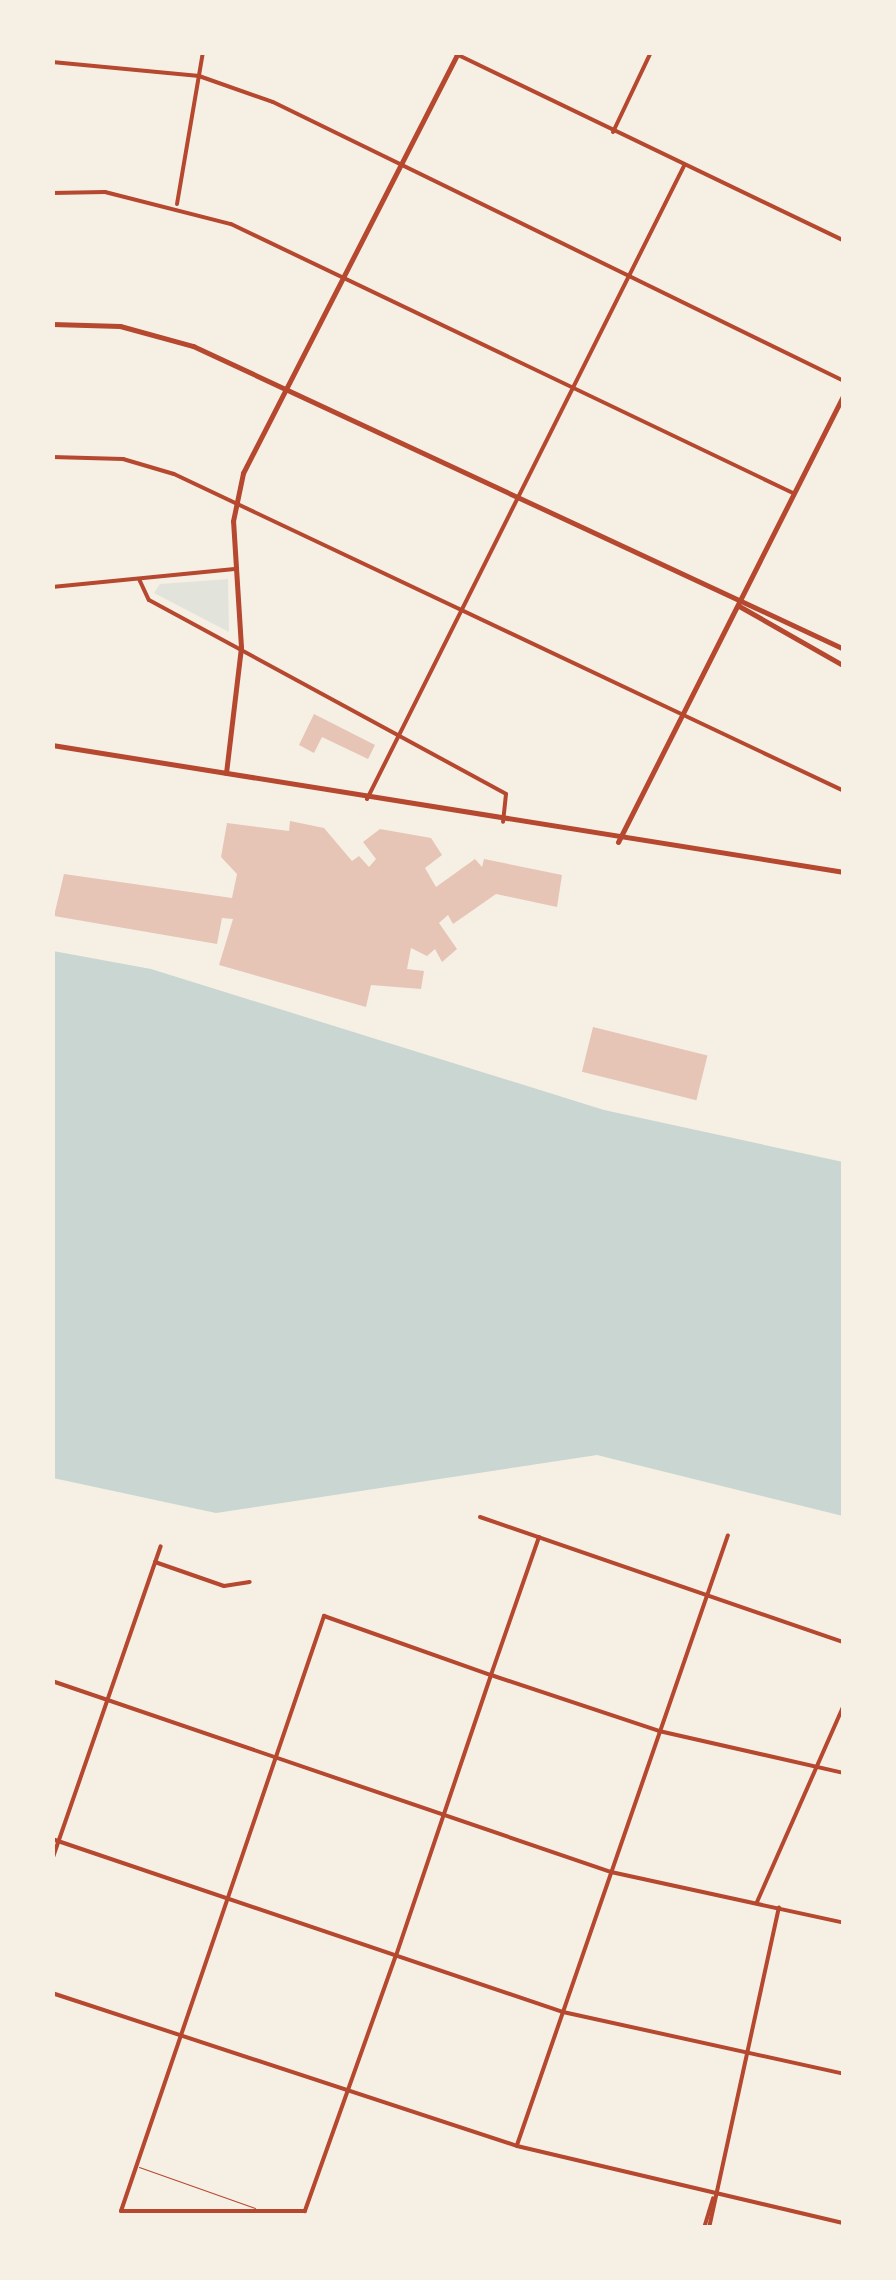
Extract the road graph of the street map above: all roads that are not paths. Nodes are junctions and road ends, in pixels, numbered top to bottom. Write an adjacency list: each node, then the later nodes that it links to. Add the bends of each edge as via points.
1 (203, 52): 5 (street)
2 (651, 52): 6 (street)
3 (455, 53): 6 (street); 7 (street)
4 (52, 62): 5 (street)
5 (199, 76): 7 (street); 10 (street)
6 (613, 132): 8 (street)
7 (402, 165): 12 (street); 13 (street)
8 (684, 166): 11 (street); 12 (street)
9 (52, 193): 10 (street)
10 (177, 204): 13 (street)
11 (844, 242)
12 (628, 276): 15 (street); 16 (street)
13 (341, 280): 16 (street); 17 (street)
14 (52, 324): 17 (street, via 170,337)
15 (844, 381)
16 (571, 386): 20 (street); 21 (street)
17 (286, 389): 21 (street); 22 (street)
18 (844, 394): 20 (street)
19 (52, 457): 22 (street, via 123,460)
20 (794, 494): 26 (street)
21 (514, 498): 26 (street); 27 (street)
22 (235, 503): 23 (street); 27 (street)
23 (237, 570): 24 (street); 28 (street)
24 (139, 578): 25 (street); 28 (street, via 149,600)
25 (52, 587)
26 (737, 604): 29 (street); 30 (street); 31 (street)
27 (456, 610): 31 (street); 32 (street)
28 (242, 647): 32 (street); 34 (street)
29 (844, 649)
30 (844, 666)
31 (680, 716): 35 (street); 38 (street)
32 (397, 735): 36 (street); 37 (street, via 506,794)
33 (52, 744): 34 (street)
34 (226, 773): 36 (street)
35 (844, 791)
36 (367, 799): 37 (street)
37 (502, 822): 38 (street)
38 (618, 842): 39 (street)
39 (844, 872)
40 (480, 1516): 42 (street)
41 (728, 1535): 46 (street)
42 (539, 1538): 46 (street); 48 (street)
43 (160, 1546): 44 (street)
44 (155, 1562): 45 (street, via 224,1586); 50 (street)
45 (250, 1582)
46 (706, 1595): 47 (street); 52 (street)
47 (844, 1642)
48 (491, 1675): 52 (street); 53 (street, via 324,1616); 56 (street)
49 (52, 1681): 50 (street)
50 (108, 1699): 53 (street); 57 (street)
51 (844, 1705): 54 (street)
52 (659, 1731): 54 (street); 59 (street)
53 (276, 1758): 56 (street); 60 (street)
54 (816, 1768): 55 (street); 61 (street)
55 (844, 1773)
56 (443, 1815): 59 (street); 64 (street)
57 (56, 1840): 58 (street); 60 (street)
58 (52, 1860)
59 (611, 1872): 61 (street); 66 (street)
60 (228, 1898): 64 (street); 67 (street)
61 (756, 1903): 62 (street)
62 (779, 1908): 63 (street); 68 (street)
63 (844, 1923)
64 (396, 1955): 66 (street); 70 (street)
65 (52, 1993): 67 (street)
66 (563, 2012): 68 (street); 71 (street)
67 (180, 2034): 70 (street); 72 (street)
68 (746, 2052): 69 (street); 73 (street)
69 (844, 2074)
70 (348, 2092): 71 (street); 74 (street, via 305,2212)
71 (517, 2146): 73 (street)
72 (136, 2167): 74 (lane); 74 (street, via 121,2210)
73 (715, 2194): 75 (street); 76 (street)
74 (263, 2211)
75 (844, 2223)
76 (706, 2228)

